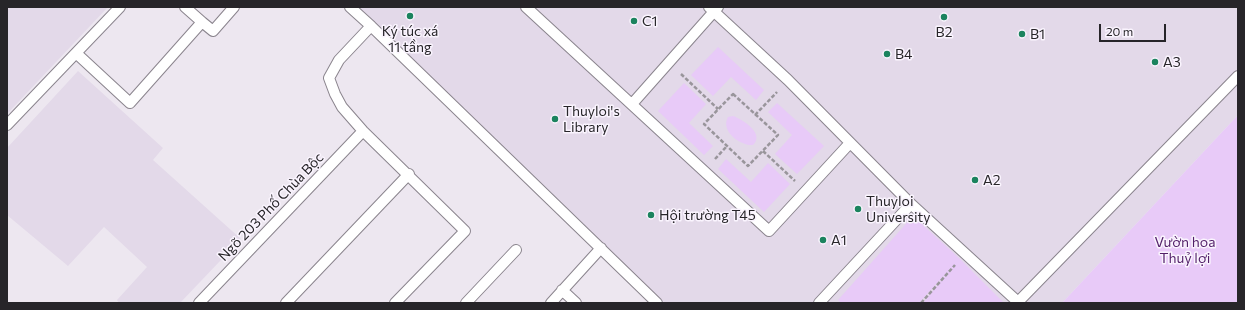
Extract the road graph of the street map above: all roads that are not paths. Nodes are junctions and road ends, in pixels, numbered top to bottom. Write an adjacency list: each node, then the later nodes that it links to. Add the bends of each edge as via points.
1 (120, 7): 9 (lane)
2 (185, 7): 7 (lane)
3 (234, 7): 7 (lane, via 213,31)
4 (350, 7): 8 (lane)
5 (526, 7): 11 (lane)
6 (714, 9): 11 (lane); 14 (lane)
7 (202, 22): 9 (lane, via 130,103)
8 (371, 26): 13 (lane, via 339,60 329,78 342,107); 17 (lane)
9 (76, 53): 12 (lane)
10 (1238, 76): 28 (lane)
11 (632, 104): 14 (lane, via 769,231)
12 (7, 125)
13 (363, 131): 15 (lane); 20 (lane, Ngõ 203 Phố Chùa Bộc)
14 (850, 143): 16 (lane)
15 (409, 174): 21 (lane); 22 (lane, via 465,231)
16 (911, 204): 27 (lane); 28 (lane)
17 (601, 248): 19 (lane); 26 (lane)
18 (516, 250): 23 (lane)
19 (562, 290): 24 (lane); 25 (lane)
20 (199, 303)
21 (286, 303)
22 (395, 303)
23 (466, 303)
24 (551, 303)
25 (576, 303)
26 (657, 303)
27 (819, 303)
28 (1018, 303)

